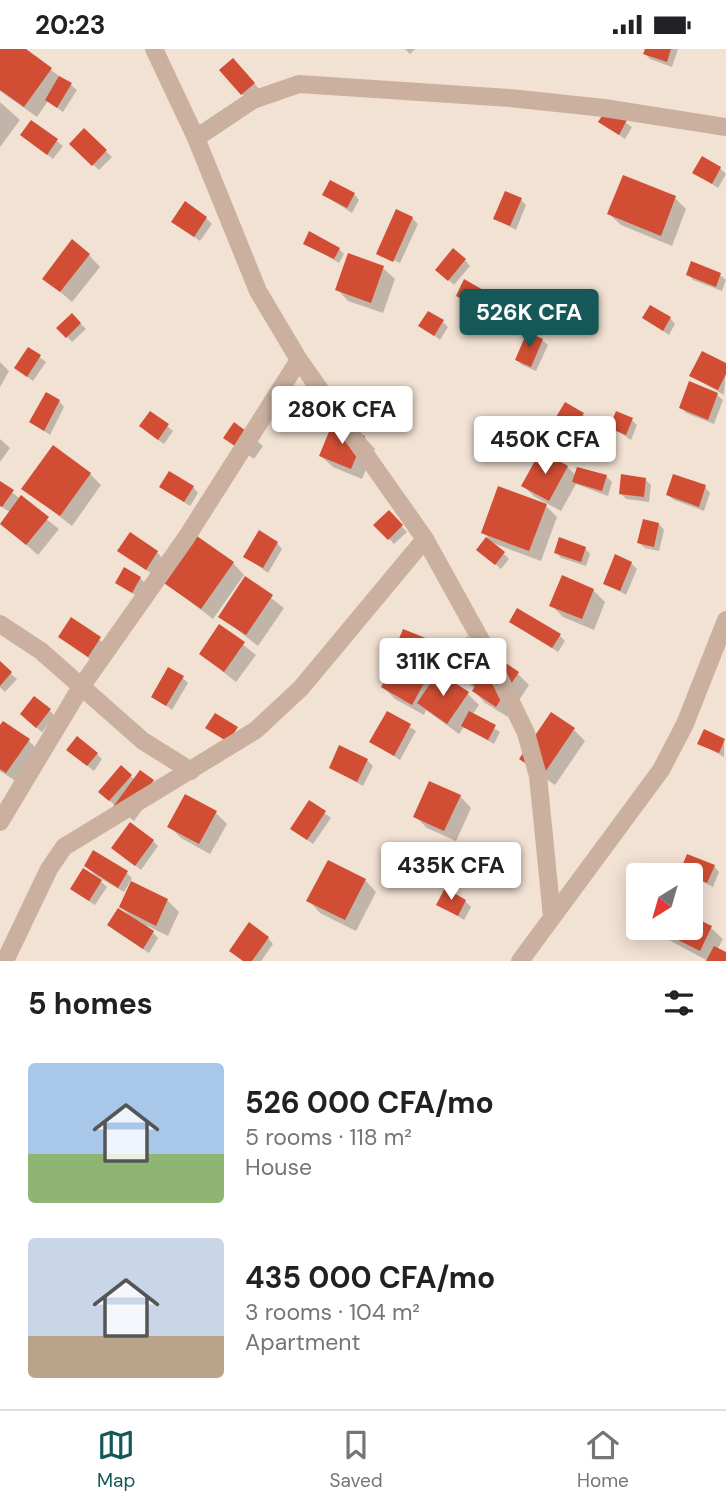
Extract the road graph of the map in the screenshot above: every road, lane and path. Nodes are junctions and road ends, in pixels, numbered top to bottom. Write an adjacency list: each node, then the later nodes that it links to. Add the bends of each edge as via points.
1 (154, 49): 3 (street)
2 (726, 127): 3 (street, via 510,98 299,84 253,100)
3 (196, 138): 4 (street, via 258,291)
4 (299, 360): 5 (street); 8 (street, via 186,538)
5 (425, 540): 9 (street, via 301,688 256,730); 11 (street, via 526,733 538,776)
6 (726, 620): 11 (street, via 673,751)
7 (0, 624): 8 (street, via 41,651)
8 (81, 687): 9 (street, via 143,741); 10 (street)
9 (191, 771): 12 (street, via 64,847 48,869)
10 (0, 822)
11 (552, 917): 13 (street)
12 (5, 961)
13 (520, 961)

